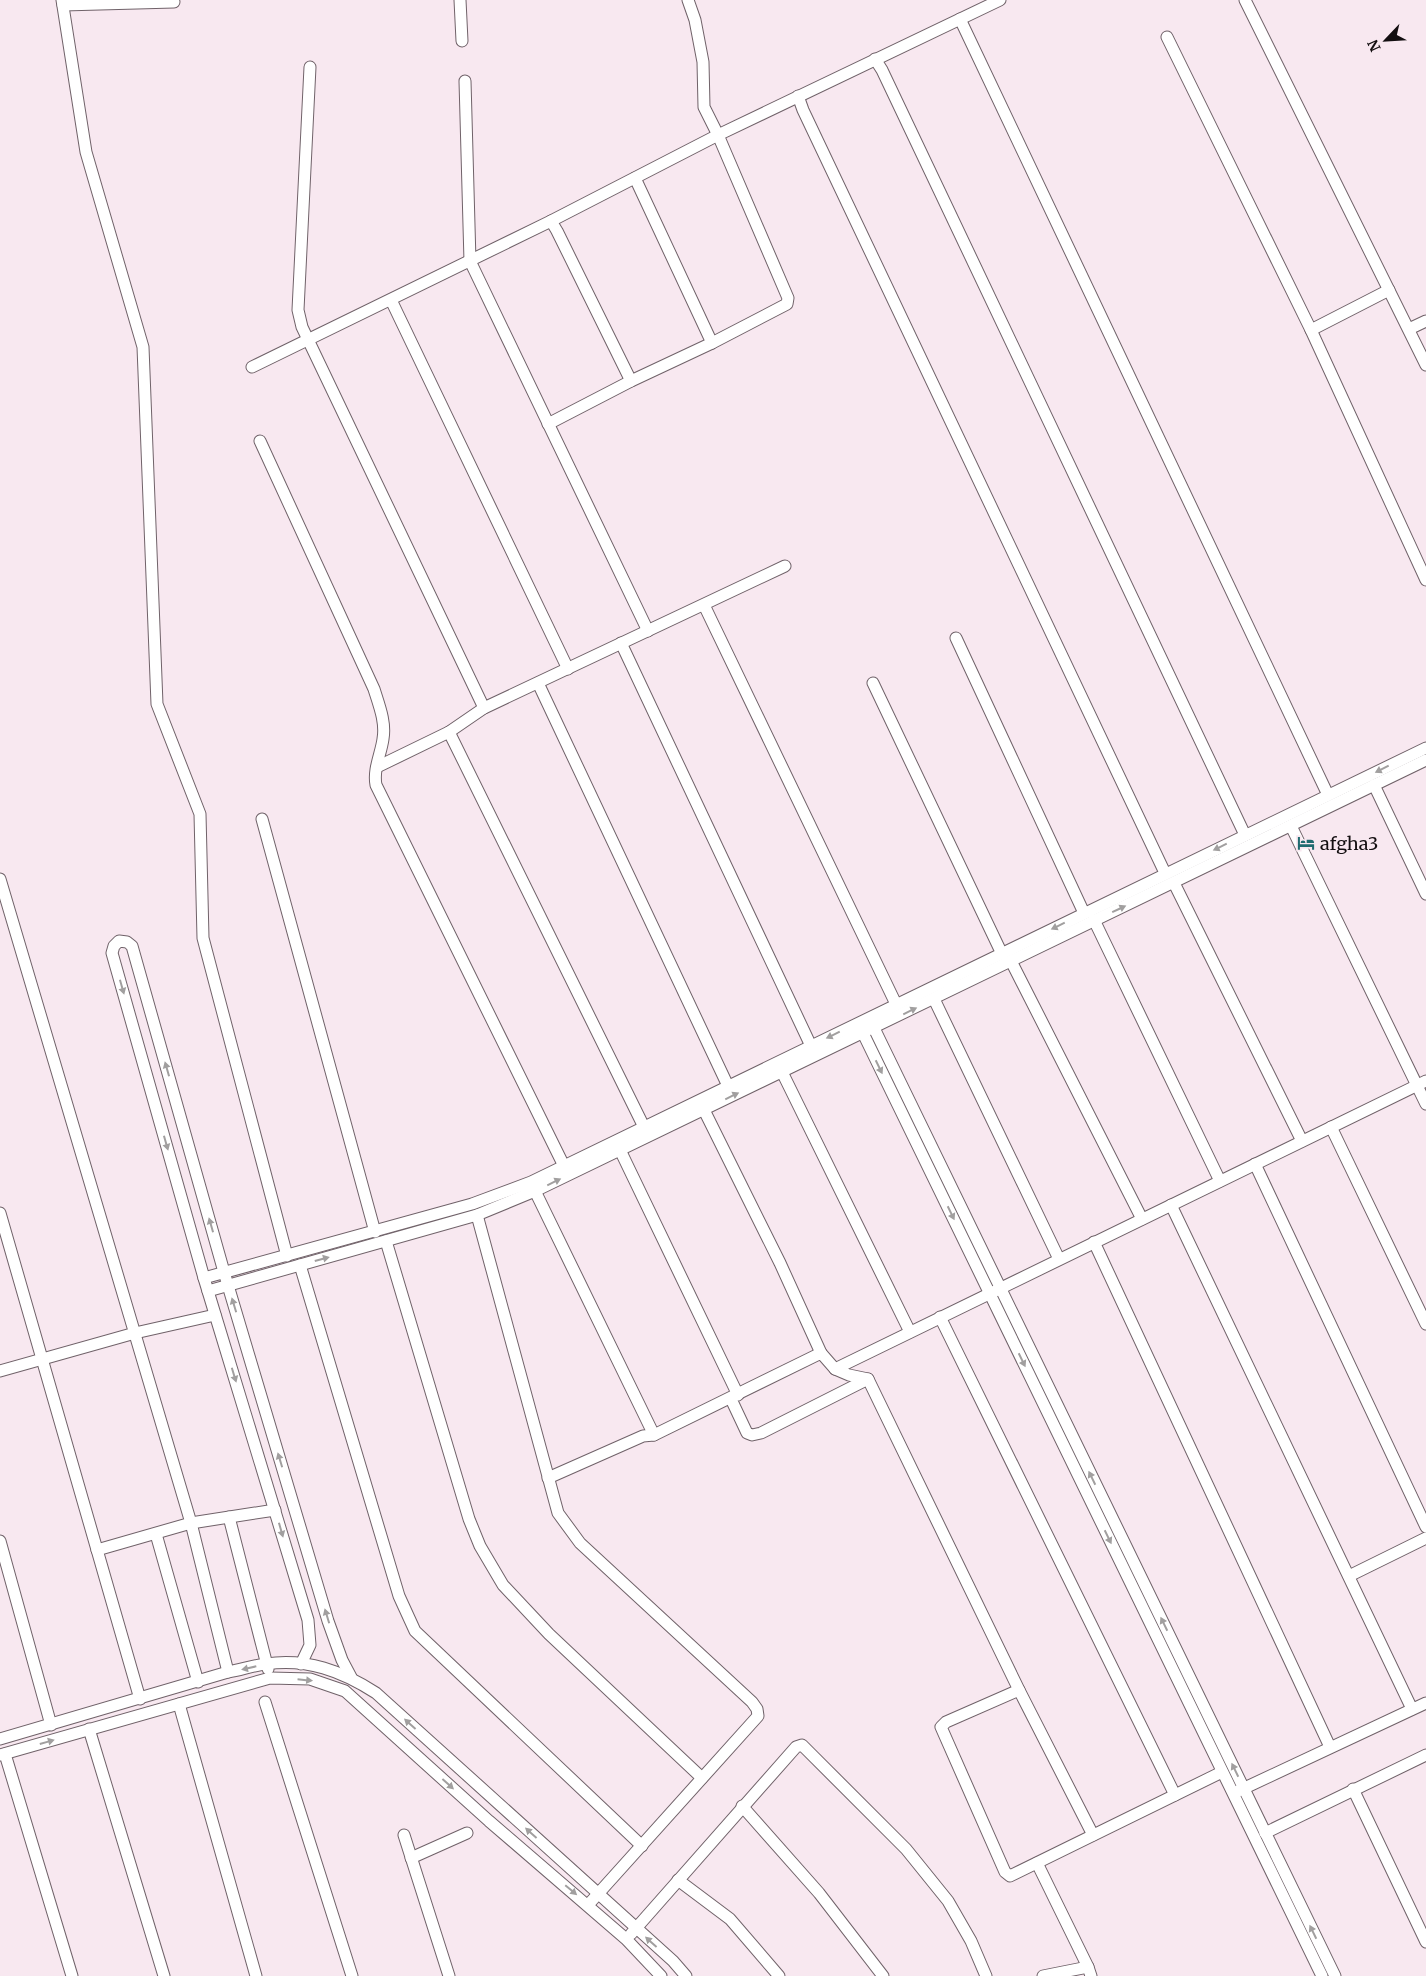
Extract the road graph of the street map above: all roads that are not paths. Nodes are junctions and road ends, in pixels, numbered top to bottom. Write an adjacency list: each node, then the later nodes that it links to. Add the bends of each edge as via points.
1 (460, 0): 9 (street)
2 (688, 0): 14 (street, via 703,62 704,107)
3 (1000, 0): 7 (street)
4 (1245, 0): 18 (street)
5 (63, 2): 6 (street); 82 (street, via 86,152 143,347 157,704 200,814 203,938)
6 (174, 2)
7 (960, 19): 10 (street); 46 (street)
8 (1168, 37): 22 (street)
9 (462, 41)
10 (875, 60): 13 (street); 49 (street)
11 (310, 67): 23 (street, via 298,310)
12 (465, 81): 17 (street)
13 (798, 96): 14 (street); 50 (street)
14 (718, 134): 15 (street); 24 (street, via 788,298 783,307)
15 (635, 178): 16 (street); 24 (street)
16 (551, 221): 17 (street); 27 (street)
17 (470, 261): 19 (street); 28 (street)
18 (1389, 290): 21 (street); 22 (street)
19 (391, 300): 23 (street); 36 (street)
20 (1426, 321): 21 (street)
21 (1409, 329): 25 (street)
22 (1311, 330): 31 (street)
23 (308, 340): 26 (street); 39 (street)
24 (712, 343): 27 (street)
25 (1426, 365)
26 (252, 368)
27 (631, 382): 28 (street)
28 (548, 424): 33 (street)
29 (260, 440): 44 (street, via 374,689 384,724 384,738)
30 (785, 566): 32 (street)
31 (1426, 580)
32 (704, 605): 33 (street); 58 (street)
33 (648, 631): 35 (street)
34 (956, 638): 54 (street)
35 (622, 643): 36 (street); 60 (street)
36 (568, 669): 37 (street)
37 (538, 683): 39 (street); 63 (street)
38 (873, 683): 56 (street)
39 (484, 708): 40 (street)
40 (449, 732): 44 (street); 66 (street)
41 (1426, 748): 43 (street)
42 (1426, 760): 43 (street)
43 (1410, 762): 45 (street); 46 (street, one-way to 46)
44 (376, 767): 71 (street, via 376,785)
45 (1374, 786): 48 (street); 53 (street)
46 (1328, 795): 49 (street)
47 (262, 819): 79 (street)
48 (1291, 826): 52 (street); 62 (street)
49 (1245, 835): 50 (street, one-way to 50)
50 (1165, 873): 54 (street)
51 (0, 879): 94 (street)
52 (1174, 882): 55 (street, one-way to 52); 68 (street)
53 (1426, 894)
54 (1084, 913): 56 (street, one-way to 56)
55 (1094, 920): 56 (street); 72 (street)
56 (1006, 957): 57 (street); 58 (street); 78 (street)
57 (934, 999): 59 (street, one-way to 57); 83 (street)
58 (896, 1004): 59 (street)
59 (866, 1026): 60 (street, one-way to 60); 61 (street); 89 (street)
60 (811, 1046): 63 (street)
61 (782, 1072): 65 (street, one-way to 61); 93 (street)
62 (1421, 1083): 64 (street); 67 (street)
63 (728, 1086): 66 (street)
64 (1426, 1104)
65 (704, 1110): 69 (street); 95 (street)
66 (644, 1127): 71 (street)
67 (1331, 1128): 68 (street); 92 (street)
68 (1302, 1141): 70 (street)
69 (620, 1150): 73 (street, one-way to 69); 100 (street)
70 (1255, 1164): 72 (street); 106 (street)
71 (564, 1166): 74 (street)
72 (1220, 1181): 75 (street)
73 (535, 1191): 74 (street); 101 (street)
74 (492, 1203): 77 (street); 79 (street)
75 (1171, 1205): 78 (street); 111 (street)
76 (0, 1213): 96 (street)
77 (477, 1214): 80 (street); 102 (street)
78 (1142, 1219): 81 (street)
79 (375, 1232): 82 (street)
80 (386, 1241): 84 (street, one-way to 80); 131 (street, via 470,1519 480,1546 498,1577 549,1634)
81 (1094, 1242): 83 (street); 127 (street)
82 (287, 1256): 85 (street)
83 (1059, 1259): 89 (street)
84 (300, 1265): 87 (street); 140 (street, via 399,1596 415,1631)
85 (224, 1272): 86 (street); 86 (street, one-way to 86, via 132,946 119,942 112,953); 87 (street)
86 (204, 1278): 88 (street)
87 (228, 1285): 88 (street); 116 (street, one-way to 87, via 328,1621)
88 (208, 1291): 90 (street)
89 (995, 1291): 91 (street); 130 (street, one-way to 130); 133 (street, one-way to 89)
90 (215, 1314): 94 (street); 103 (street, one-way to 103)
91 (940, 1317): 93 (street); 134 (street)
92 (1426, 1324)
93 (910, 1332): 97 (street)
94 (135, 1333): 96 (street); 105 (street)
95 (821, 1353): 97 (street); 100 (street)
96 (42, 1358): 98 (street); 110 (street)
97 (836, 1369): 99 (street, via 849,1376)
98 (0, 1371)
99 (868, 1379): 100 (street, via 752,1435 747,1433); 118 (street)
100 (735, 1397): 101 (street)
101 (654, 1436): 102 (street, via 642,1436)
102 (548, 1478): 131 (street, via 558,1513 580,1543 757,1709 758,1716)
103 (275, 1510): 104 (street); 113 (street, one-way to 113, via 308,1620 308,1652)
104 (229, 1517): 105 (street); 112 (street)
105 (191, 1523): 107 (street); 114 (street)
106 (1426, 1527)
107 (156, 1534): 110 (street); 117 (street)
108 (1426, 1538): 111 (street)
109 (0, 1541): 124 (street)
110 (97, 1550): 119 (street)
111 (1348, 1576): 123 (street)
112 (267, 1664): 113 (street); 114 (street, one-way to 114); 115 (street)
113 (300, 1664): 116 (street, via 312,1664)
114 (228, 1672): 117 (street)
115 (270, 1678): 122 (street); 145 (street, one-way to 145, via 310,1679 345,1691)
116 (351, 1678): 144 (street, one-way to 116, via 376,1693)
117 (198, 1682): 119 (street)
118 (1019, 1690): 138 (street); 142 (street, via 941,1727 1005,1872 1010,1876)
119 (140, 1699): 124 (street)
120 (266, 1702): 153 (street)
121 (1426, 1703): 123 (street)
122 (179, 1704): 125 (street); 152 (street)
123 (1412, 1709): 127 (street)
124 (52, 1724): 126 (street)
125 (89, 1730): 128 (street, one-way to 125); 151 (street)
126 (0, 1739)
127 (1330, 1747): 133 (street)
128 (2, 1754): 150 (street)
129 (1426, 1755): 132 (street)
130 (1222, 1772): 133 (street); 134 (street)
131 (702, 1778): 140 (street)
132 (1352, 1789): 137 (street); 148 (street)
133 (1238, 1791): 137 (street); 161 (street)
134 (1175, 1795): 138 (street)
135 (742, 1806): 143 (street); 158 (street, via 819,1893); 159 (street, via 796,1747 802,1745 906,1849 948,1901 972,1941)
136 (467, 1833): 141 (street)
137 (1265, 1833): 162 (street, one-way to 137)
138 (1093, 1835): 142 (street)
139 (404, 1836): 141 (street)
140 (642, 1846): 144 (street)
141 (411, 1858): 154 (street)
142 (1037, 1863): 149 (street)
143 (678, 1880): 146 (street); 157 (street, via 730,1919)
144 (598, 1894): 145 (street); 146 (street)
145 (588, 1905): 147 (street)
146 (636, 1928): 147 (street); 156 (street, one-way to 146)
147 (626, 1939): 155 (street)
148 (1426, 1942)
149 (1090, 1971): 160 (street)
150 (72, 1976)
151 (164, 1976)
152 (256, 1976)
153 (352, 1976)
154 (449, 1976)
155 (661, 1976)
156 (686, 1976)
157 (779, 1976)
158 (883, 1976)
159 (986, 1976)
160 (1043, 1976)
161 (1322, 1976)
162 (1335, 1976)

